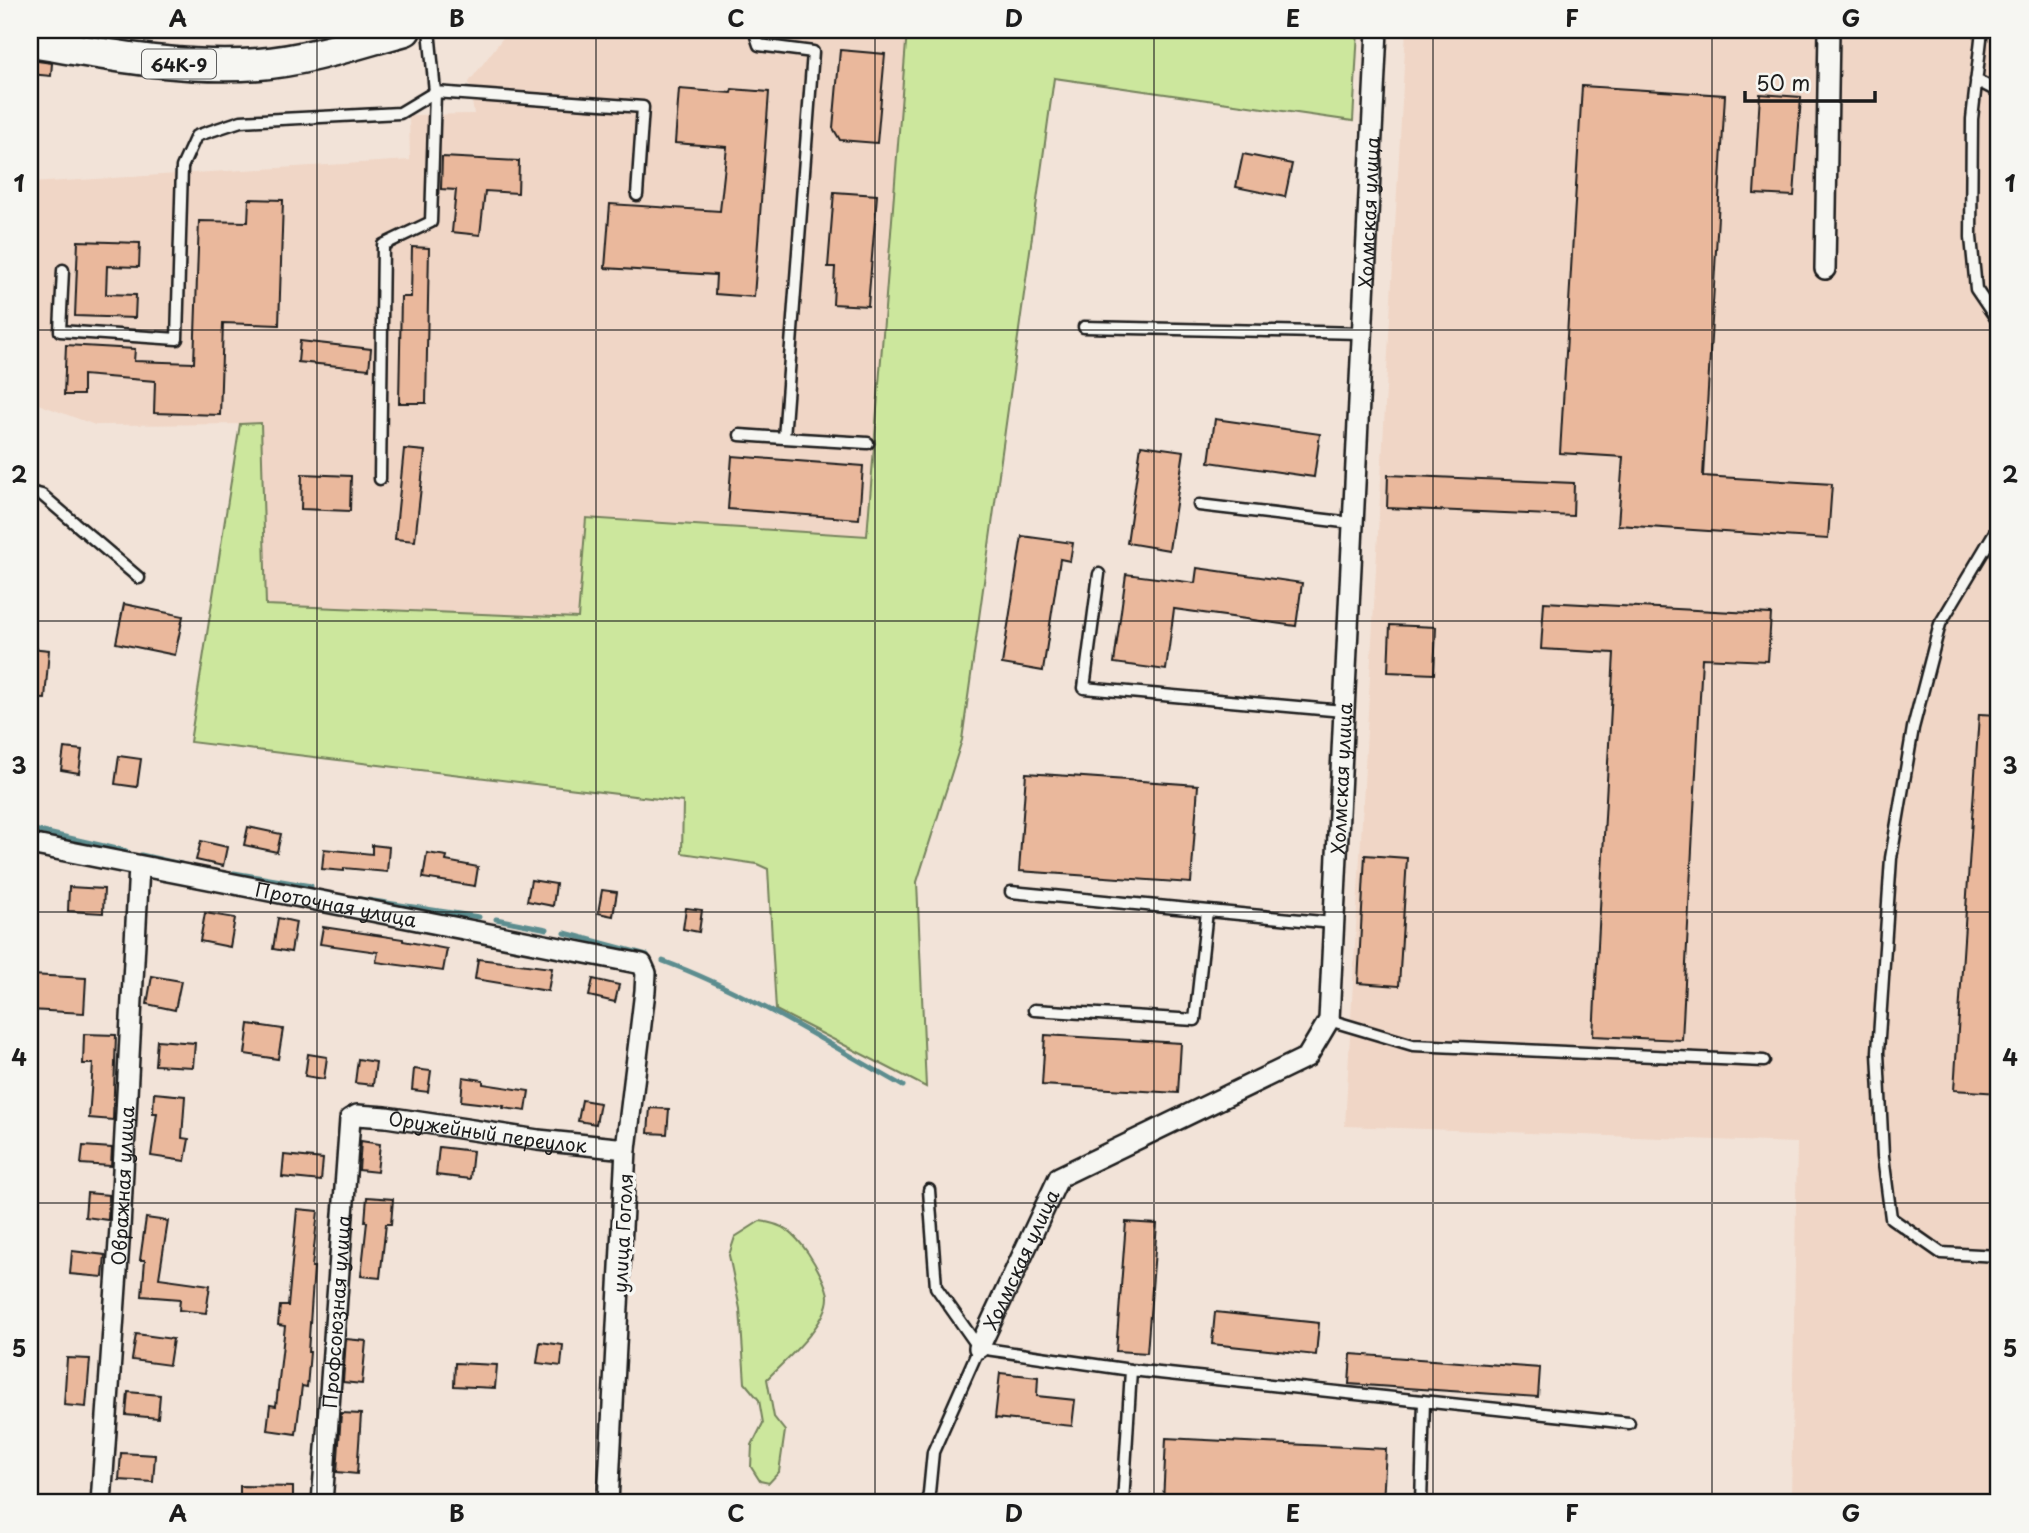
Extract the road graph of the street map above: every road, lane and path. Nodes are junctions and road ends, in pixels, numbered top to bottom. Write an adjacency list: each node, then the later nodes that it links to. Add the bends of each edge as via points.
1 (405, 30): 7 (main road, 64К-9, via 258,64 166,64)
2 (429, 30): 9 (lane)
3 (754, 30): 18 (lane, via 759,45 813,52)
4 (1377, 30): 16 (street, Холмская улица)
5 (1829, 30): 12 (street)
6 (1982, 30): 8 (lane)
7 (30, 41)
8 (1976, 79): 10 (lane); 14 (lane, via 1971,237 1976,289)
9 (435, 92): 11 (lane, via 643,107); 13 (lane, via 400,113 241,121 196,136 182,167 177,339 60,331); 20 (lane, via 431,222 383,245)
10 (1999, 92)
11 (637, 195)
12 (1825, 269)
13 (63, 270)
14 (1999, 323)
15 (1084, 327): 16 (lane)
16 (1361, 333): 23 (street, Холмская улица)
17 (740, 435): 18 (lane)
18 (784, 438): 19 (lane)
19 (868, 443)
20 (380, 479)
21 (30, 492): 26 (lane, via 42,495)
22 (1199, 505): 23 (lane)
23 (1352, 523): 27 (street, Холмская улица)
24 (1999, 525): 40 (lane, via 1940,624 1913,728 1892,858 1878,1052 1891,1218 1941,1253)
25 (1099, 574): 27 (lane, via 1084,688)
26 (139, 578)
27 (1343, 711): 32 (street, Холмская улица)
28 (30, 844): 29 (street, Проточная улица)
29 (139, 866): 33 (street, Проточная улица); 45 (street, Овражная улица)
30 (1011, 892): 31 (lane)
31 (1207, 911): 32 (lane); 34 (lane, via 1195,1020)
32 (1333, 923): 35 (street, Холмская улица)
33 (642, 964): 38 (street, улица Гоголя, via 646,991)
34 (1034, 1010)
35 (1329, 1020): 36 (lane, via 1413,1045); 41 (street, Холмская улица, via 1307,1057 1059,1177)
36 (1764, 1061)
37 (349, 1119): 38 (street, Оружейный переулок, via 357,1115 386,1117); 46 (street, Профсоюзная улица)
38 (626, 1149): 47 (street, улица Гоголя)
39 (929, 1191): 41 (lane, via 936,1287)
40 (1999, 1256)
41 (979, 1348): 42 (lane); 48 (lane, via 933,1452)
42 (1130, 1370): 43 (lane); 49 (lane)
43 (1424, 1401): 44 (lane); 50 (lane)
44 (1629, 1423)
45 (101, 1503)
46 (322, 1503)
47 (608, 1503)
48 (928, 1503)
49 (1123, 1503)
50 (1421, 1503)

